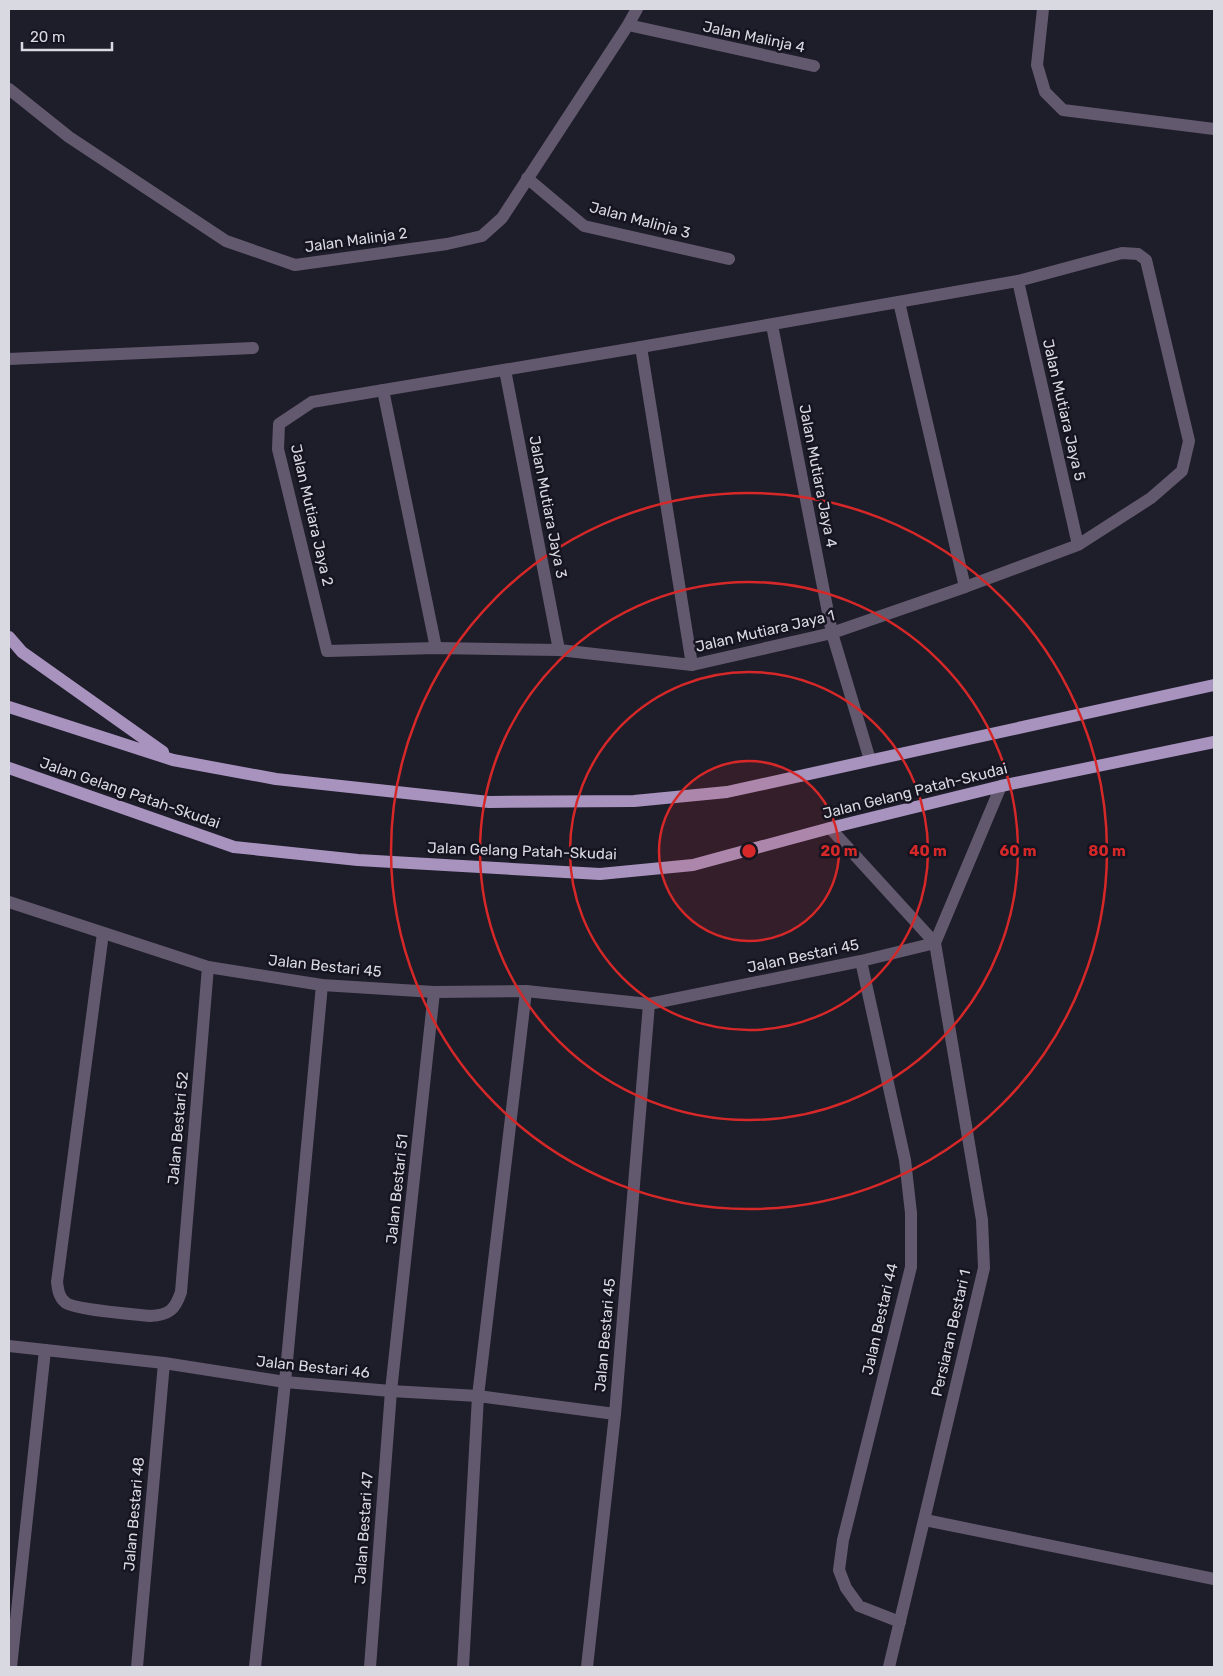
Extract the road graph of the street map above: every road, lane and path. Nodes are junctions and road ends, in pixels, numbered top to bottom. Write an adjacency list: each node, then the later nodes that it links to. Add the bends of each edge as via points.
1 (637, 9): 3 (street, Jalan Malinja 2)
2 (1043, 9): 6 (street, via 1037,65 1045,92 1063,110)
3 (628, 26): 4 (street, Jalan Malinja 4); 7 (street, Jalan Malinja 2)
4 (814, 66)
5 (9, 89): 7 (street, Jalan Malinja 2, via 69,137 226,241 295,265 448,244 482,236 502,218)
6 (1214, 130)
7 (527, 178): 8 (street, Jalan Malinja 3, via 584,226)
8 (729, 259)
9 (1018, 281): 10 (street); 17 (street, Jalan Mutiara Jaya 5); 17 (street, Jalan Mutiara Jaya 1, via 1122,253 1138,254 1146,260 1189,441 1182,471 1151,498)
10 (899, 302): 11 (street); 18 (street)
11 (772, 325): 12 (street); 19 (street, Jalan Mutiara Jaya 4)
12 (641, 347): 15 (street); 24 (street)
13 (252, 348): 14 (street)
14 (9, 359)
15 (505, 370): 16 (street); 22 (street, Jalan Mutiara Jaya 3)
16 (384, 390): 21 (street); 23 (street, Jalan Mutiara Jaya 2, via 312,402 279,424 278,449)
17 (1078, 546): 18 (street, Jalan Mutiara Jaya 1)
18 (965, 587): 19 (street, Jalan Mutiara Jaya 1)
19 (832, 633): 24 (street, Jalan Mutiara Jaya 1); 29 (street, Jalan Mutiara Jaya 4)
20 (9, 637): 28 (main road, via 22,652)
21 (436, 648): 22 (street, Jalan Mutiara Jaya 1); 23 (street, Jalan Mutiara Jaya 1)
22 (559, 650): 24 (street, Jalan Mutiara Jaya 1)
23 (327, 651)
24 (692, 665)
25 (1214, 685): 29 (main road)
26 (9, 707): 28 (main road)
27 (1214, 742): 31 (main road, Jalan Gelang Patah-Skudai)
28 (173, 760): 29 (main road, via 276,779 489,802 634,802 727,792)
29 (870, 760)
30 (9, 768): 32 (main road, Jalan Gelang Patah-Skudai, via 234,847 358,860 600,874 693,865)
31 (1000, 786): 32 (main road, Jalan Gelang Patah-Skudai); 35 (street)
32 (830, 828): 35 (street)
33 (9, 902): 34 (street, Jalan Bestari 45)
34 (103, 933): 37 (street, Jalan Bestari 45); 37 (street, Jalan Bestari 52, via 57,1282 59,1294 66,1303 78,1307 160,1316 176,1305 181,1292)
35 (935, 943): 36 (street, Jalan Bestari 45); 49 (street, Persiaran Bestari 1, via 982,1220 984,1268)
36 (861, 961): 41 (street, Jalan Bestari 45); 51 (street, Jalan Bestari 44, via 905,1160 911,1213 910,1267 843,1540 839,1570 846,1588 859,1606)
37 (208, 967): 38 (street, Jalan Bestari 45)
38 (322, 985): 40 (street, Jalan Bestari 45); 45 (street)
39 (526, 991): 40 (street, Jalan Bestari 45); 41 (street, Jalan Bestari 45); 47 (street)
40 (434, 992): 46 (street, Jalan Bestari 51)
41 (648, 1004): 48 (street, Jalan Bestari 45)
42 (9, 1346): 43 (street, Jalan Bestari 46)
43 (45, 1350): 44 (street, Jalan Bestari 46); 52 (street)
44 (164, 1363): 45 (street, Jalan Bestari 46); 53 (street, Jalan Bestari 48)
45 (285, 1382): 46 (street, Jalan Bestari 46); 54 (street)
46 (391, 1391): 47 (street, Jalan Bestari 46); 55 (street, Jalan Bestari 47)
47 (478, 1396): 48 (street, Jalan Bestari 46); 56 (street)
48 (614, 1414): 57 (street, Jalan Bestari 45)
49 (925, 1520): 50 (street); 51 (street, Persiaran Bestari 1)
50 (1214, 1579)
51 (900, 1622): 58 (street, Persiaran Bestari 1)
52 (11, 1667)
53 (137, 1667)
54 (255, 1667)
55 (370, 1667)
56 (463, 1667)
57 (587, 1667)
58 (889, 1667)

